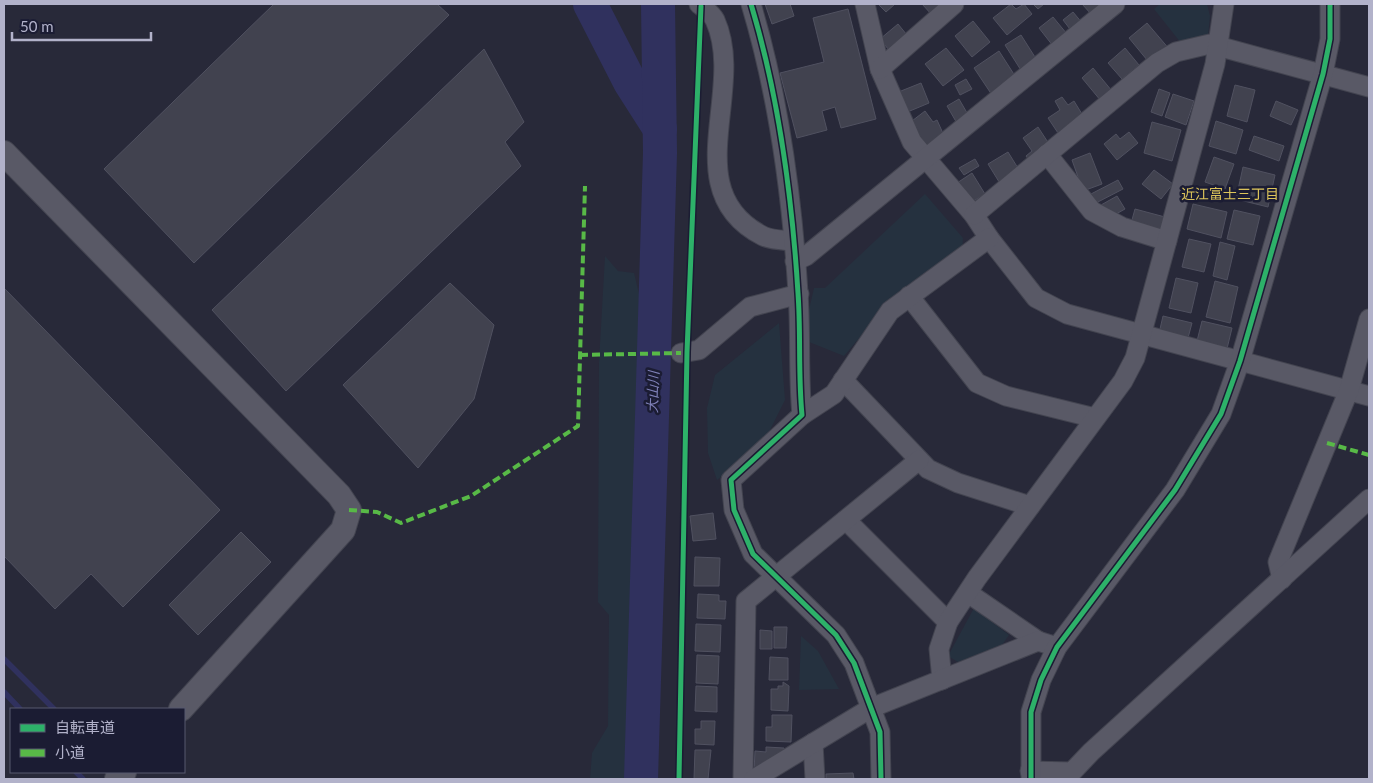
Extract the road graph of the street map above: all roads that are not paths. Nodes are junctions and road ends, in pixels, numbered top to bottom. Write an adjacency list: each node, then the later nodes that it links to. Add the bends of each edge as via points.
1 (701, 4): 17 (street, via 715,18 724,53 717,158 720,191 733,214 764,236)
2 (751, 4): 17 (street, via 784,151)
3 (865, 4): 9 (street)
4 (954, 4): 9 (street)
5 (1115, 4): 14 (street)
6 (1224, 4): 8 (street)
7 (1330, 4): 10 (street, via 1330,39)
8 (1217, 46): 10 (street); 13 (street, via 1210,44 1176,52 1157,63); 18 (street, via 1215,64)
9 (880, 69): 14 (street, via 912,142)
10 (1323, 74): 11 (street); 25 (street)
11 (1369, 87)
12 (4, 153): 42 (street, via 339,495 349,510 343,530)
13 (1047, 154): 15 (street); 18 (street, via 1092,211 1122,228)
14 (926, 158): 15 (street); 19 (street, via 806,256)
15 (974, 215): 16 (street)
16 (988, 238): 21 (street); 23 (street, via 1036,298 1067,314)
17 (793, 241): 19 (street)
18 (1167, 241): 23 (street)
19 (795, 260): 20 (street)
20 (798, 294): 24 (street, via 750,307 699,350); 29 (street)
21 (909, 296): 26 (street, via 890,311); 30 (street, via 977,383 1006,396)
22 (1369, 319): 27 (street)
23 (1141, 334): 25 (street); 30 (street, via 1134,358 1122,381)
24 (681, 353)
25 (1240, 361): 27 (street); 40 (street, via 1221,414 1200,452)
26 (843, 380): 29 (street, via 834,394); 31 (street)
27 (1349, 390): 28 (street); 36 (street, via 1278,562)
28 (1369, 396)
29 (802, 415): 35 (street, via 732,480 734,510 754,554)
30 (1095, 418): 33 (street)
31 (919, 460): 33 (street, via 928,469 958,483); 34 (street)
32 (1369, 499): 36 (street)
33 (1030, 506): 37 (street)
34 (846, 520): 35 (street); 38 (street)
35 (776, 576): 43 (street, via 836,635 854,663); 47 (street, via 746,601)
36 (1282, 579): 46 (street, via 1091,752)
37 (968, 592): 38 (street); 39 (street)
38 (948, 622): 41 (street, via 939,649)
39 (1038, 641): 40 (street); 41 (street)
40 (1057, 647): 45 (street, via 1041,680 1031,712)
41 (942, 680): 43 (street)
42 (182, 708)
43 (871, 708): 44 (street); 50 (street, via 880,732)
44 (813, 743): 48 (street); 49 (street)
45 (1030, 775): 46 (street)
46 (1075, 776)
47 (743, 779)
48 (754, 779)
49 (815, 779)
50 (881, 779)

